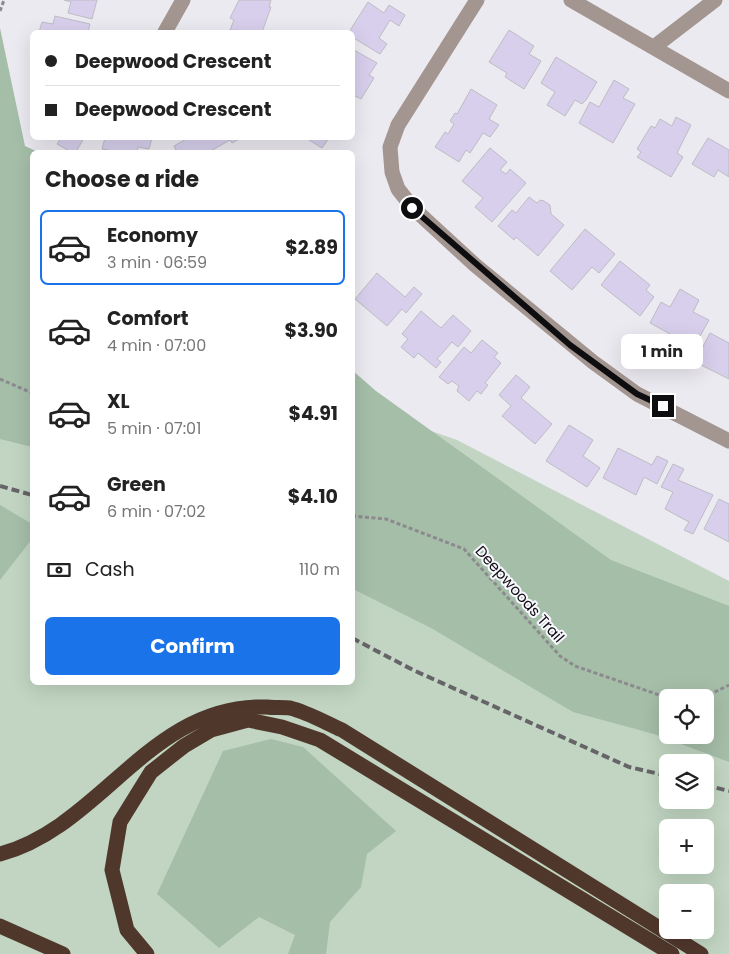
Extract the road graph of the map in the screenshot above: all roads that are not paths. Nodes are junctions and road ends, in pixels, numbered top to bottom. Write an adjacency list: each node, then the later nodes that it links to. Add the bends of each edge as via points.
1 (182, 0): 5 (street)
2 (477, 0): 8 (street, via 398,125 390,147 392,172 398,189 412,208 475,265 593,362 637,394)
3 (571, 0): 6 (street)
4 (715, 0): 6 (street)
5 (166, 30)
6 (654, 47): 7 (street)
7 (729, 91)
8 (729, 440)
9 (0, 854): 14 (highway, via 22,848 67,820 151,750 183,728 211,714 248,707 290,708 342,730)
10 (0, 926): 11 (highway)
11 (64, 954)
12 (147, 954): 13 (highway, via 127,930 112,870 120,822 151,772 177,751 211,730 248,720 282,726 320,740)
13 (672, 954)
14 (700, 954)

